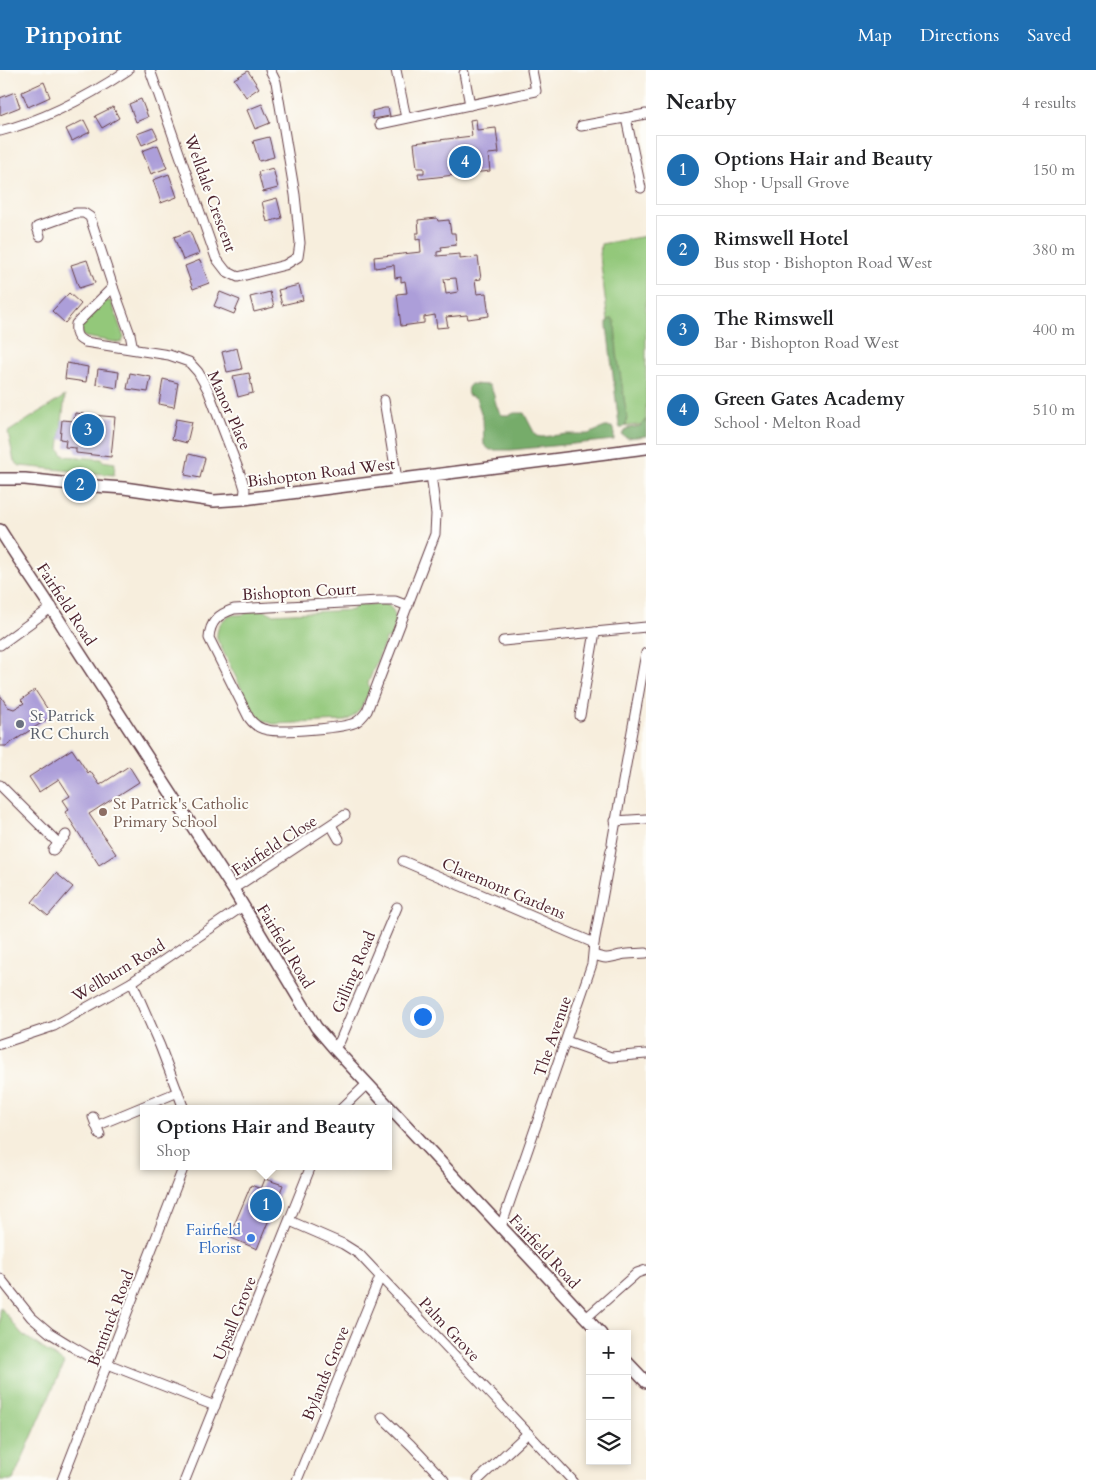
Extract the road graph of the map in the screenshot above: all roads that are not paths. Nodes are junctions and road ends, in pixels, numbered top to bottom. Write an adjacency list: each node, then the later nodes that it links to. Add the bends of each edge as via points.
1 (128, 70): 13 (street, via 70,104)
2 (150, 70): 3 (street, Welldale Crescent, via 216,258 226,271 238,277 285,266 298,257 300,243 295,195 276,82)
3 (270, 70)
4 (396, 70): 9 (street)
5 (532, 70): 7 (street, via 536,91)
6 (464, 73): 7 (street)
7 (470, 104): 9 (street)
8 (646, 114): 10 (street)
9 (406, 118): 11 (street)
10 (626, 118): 12 (street); 14 (street)
11 (380, 124)
12 (581, 126)
13 (0, 131)
14 (641, 188)
15 (40, 236): 16 (street, via 38,227 76,212 90,217)
16 (113, 287): 17 (street); 17 (street, Manor Place, via 76,324 76,335 85,342)
17 (133, 349): 23 (street, Manor Place, via 180,358 198,372 239,468 245,489)
18 (384, 400): 21 (street)
19 (646, 448): 20 (street, Bishopton Road West)
20 (432, 474): 21 (street, Bishopton Road West); 25 (street, Bishopton Court, via 435,534)
21 (396, 479): 23 (street, Bishopton Road West)
22 (0, 480): 23 (street, Bishopton Road West, via 26,479 124,488 214,501)
23 (244, 499)
24 (0, 530): 26 (street, Fairfield Road)
25 (408, 606): 25 (street, Bishopton Court, via 367,711 356,722 340,727 272,731 253,724 209,638 214,621 222,613 234,609 379,601 395,601)
26 (52, 607): 30 (street); 43 (street, Fairfield Road)
27 (646, 626): 28 (street)
28 (595, 632): 29 (street); 34 (street)
29 (503, 641)
30 (0, 645)
31 (646, 653): 32 (street, The Avenue)
32 (636, 706): 33 (street); 38 (street, The Avenue)
33 (646, 706)
34 (580, 716)
35 (0, 785): 40 (street, via 56,846)
36 (345, 815): 39 (street, Fairfield Close)
37 (646, 819): 38 (street)
38 (615, 820): 46 (street, The Avenue)
39 (331, 825): 41 (street, Fairfield Close); 43 (street, Fairfield Close)
40 (66, 835)
41 (339, 840)
42 (403, 861): 46 (street, Claremont Gardens)
43 (233, 889): 44 (street, Fairfield Road)
44 (243, 906): 49 (street, Wellburn Road); 52 (street, Fairfield Road, via 316,1026)
45 (397, 907): 52 (street, Gilling Road, via 340,1041)
46 (594, 943): 48 (street, The Avenue)
47 (646, 953): 48 (street, via 604,959)
48 (594, 955): 50 (street, The Avenue)
49 (132, 982): 51 (street, Wellburn Road, via 54,1026); 55 (street)
50 (566, 1041): 53 (street, via 611,1057); 66 (street, The Avenue)
51 (0, 1044)
52 (334, 1048): 54 (street, Fairfield Road)
53 (646, 1054)
54 (367, 1084): 59 (street); 60 (street, Fairfield Road)
55 (178, 1092): 57 (street); 58 (street)
56 (140, 1105): 62 (street, via 95,1121)
57 (141, 1105)
58 (183, 1105)
59 (345, 1105)
60 (387, 1105)
61 (392, 1111): 66 (street, Fairfield Road)
62 (100, 1135)
63 (182, 1170): 72 (street, Bentinck Road)
64 (309, 1170): 65 (street, Upsall Grove)
65 (290, 1221): 69 (street, Palm Grove, via 359,1254); 75 (street, Upsall Grove)
66 (501, 1227): 70 (street, Fairfield Road)
67 (646, 1270): 70 (street, via 637,1273)
68 (0, 1278): 72 (street, via 30,1317 50,1333)
69 (380, 1278): 77 (street, Palm Grove); 80 (street, Bylands Grove)
70 (586, 1318): 71 (street, Fairfield Road)
71 (597, 1330)
72 (108, 1364): 75 (street); 78 (street, Bentinck Road)
73 (631, 1366): 74 (street)
74 (646, 1382)
75 (215, 1406): 79 (street, Upsall Grove)
76 (382, 1417): 81 (street)
77 (528, 1433): 82 (street); 83 (street, Palm Grove)
78 (62, 1480)
79 (185, 1480)
80 (297, 1480)
81 (444, 1480)
82 (478, 1480)
83 (572, 1480)

